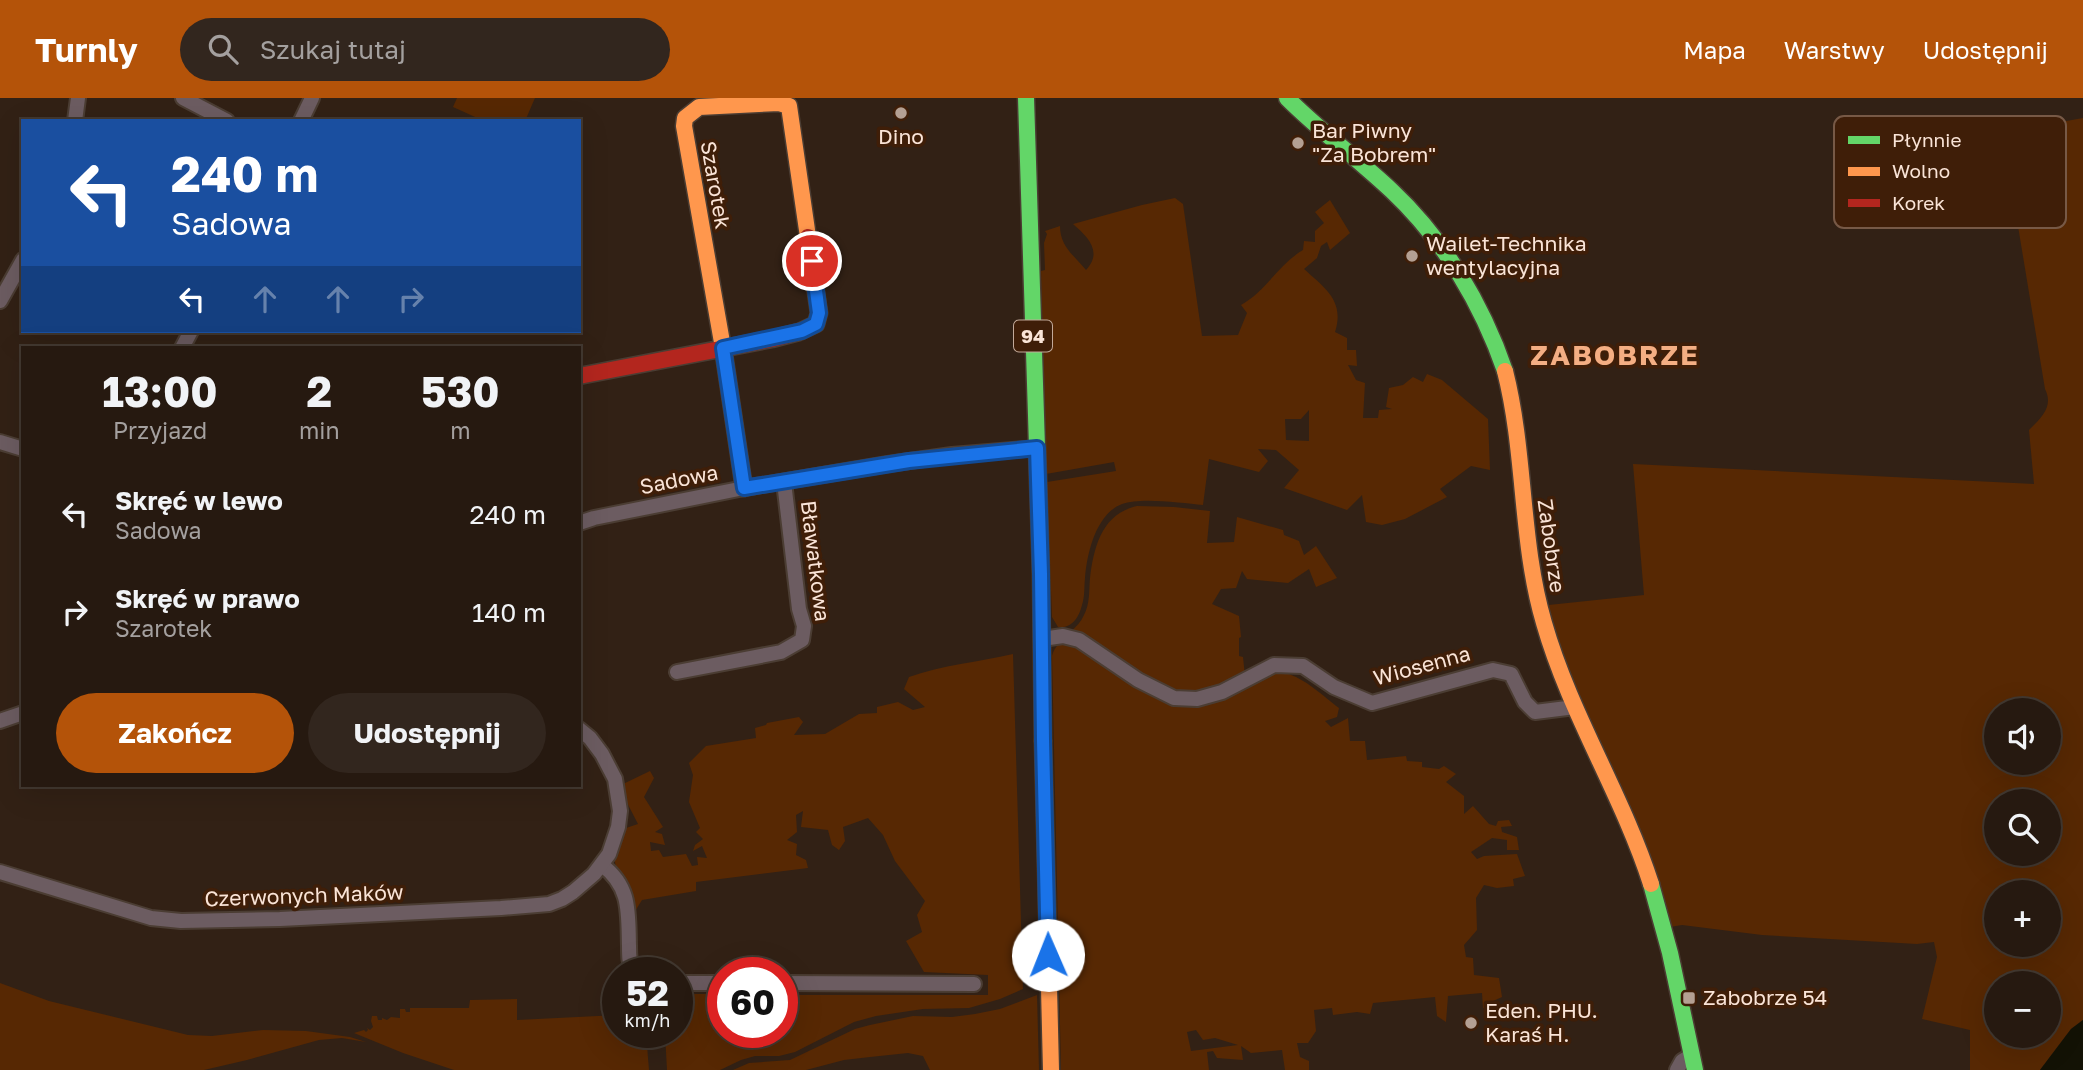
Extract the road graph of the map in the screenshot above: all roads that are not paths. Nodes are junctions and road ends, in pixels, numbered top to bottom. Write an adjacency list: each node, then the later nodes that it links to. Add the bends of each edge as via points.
1 (78, 98): 6 (street)
2 (183, 98): 7 (street)
3 (312, 98): 8 (street)
4 (1026, 98): 15 (street, 94)
5 (1287, 98): 21 (street, Zabobrze, via 1415,213 1450,260 1485,320 1511,389 1537,599)
6 (75, 119)
7 (223, 119)
8 (302, 119)
9 (21, 264): 10 (street)
10 (0, 301)
11 (723, 348): 11 (street, Szarotek, via 808,330 818,318 789,106 783,103 699,107 685,118); 12 (street); 17 (street, Szarotek)
12 (581, 376)
13 (0, 442): 14 (street)
14 (21, 448)
15 (1037, 448): 16 (street, Sadowa, via 952,455); 19 (street, 94)
16 (784, 482): 17 (street, Sadowa); 20 (street, Bławatkowa, via 803,640 780,652)
17 (744, 488): 18 (street, Sadowa)
18 (581, 522)
19 (1042, 639): 21 (street, Wiosenna, via 1063,636 1079,640 1174,698 1197,699 1222,692 1274,665 1303,666 1334,687 1372,703 1493,670 1511,674 1535,712); 31 (street, 94)
20 (677, 672)
21 (1575, 707): 30 (street, Zabobrze, via 1652,883)
22 (21, 714): 23 (street)
23 (0, 721)
24 (581, 731): 25 (street, Czerwonych Maków, via 602,754 618,797 618,827)
25 (602, 865): 26 (street, Czerwonych Maków, via 573,892 549,904 201,922 151,918); 27 (street, via 616,877 626,896)
26 (0, 872)
27 (629, 957)
28 (798, 983): 29 (street)
29 (974, 984)
30 (1694, 1063): 32 (street, Zabobrze, via 1682,1061)
31 (1051, 1070)
32 (1676, 1070)

